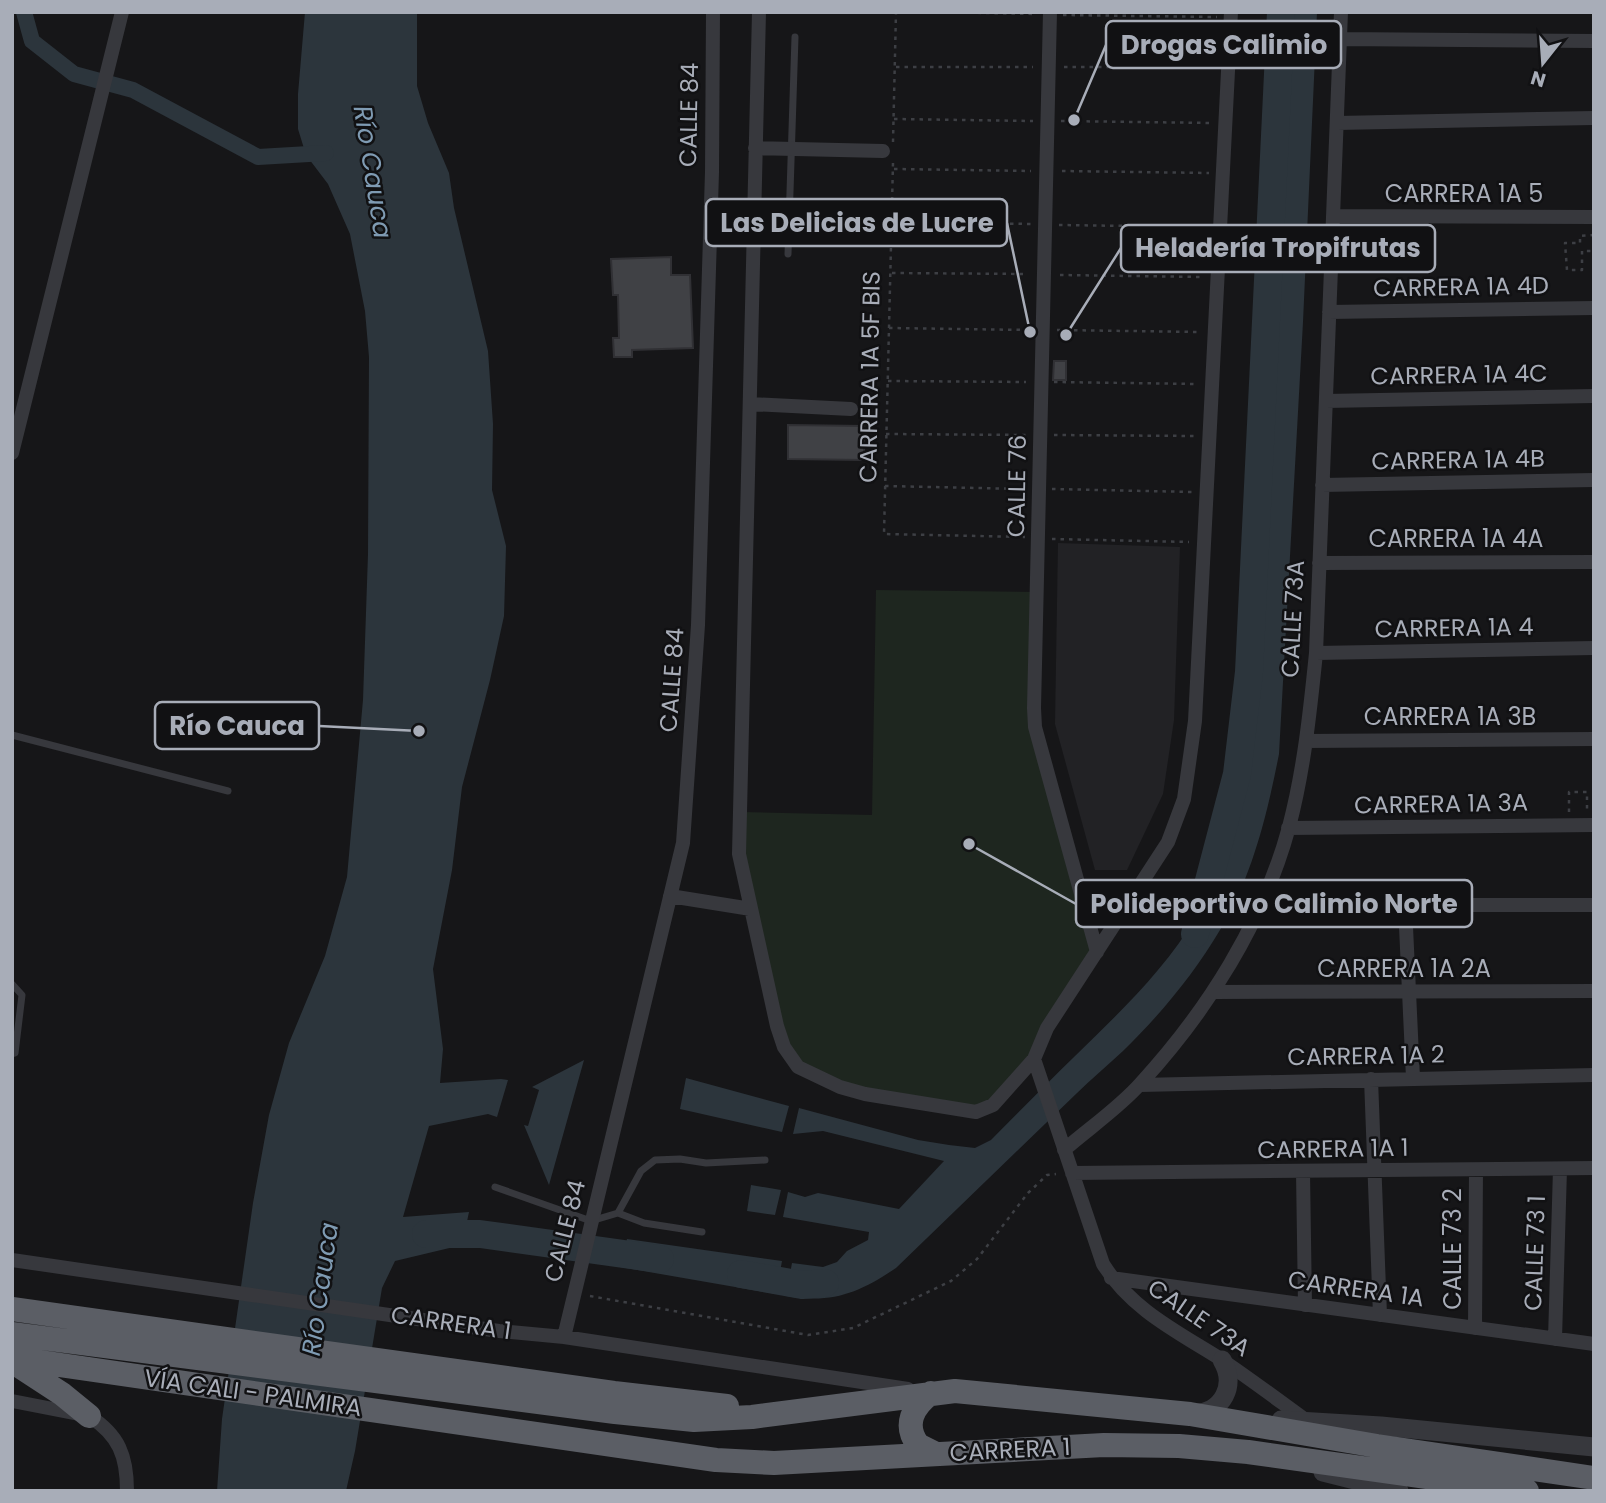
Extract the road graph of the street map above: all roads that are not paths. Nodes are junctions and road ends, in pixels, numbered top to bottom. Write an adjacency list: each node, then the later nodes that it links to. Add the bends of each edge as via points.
1 (122, 12): 24 (street)
2 (713, 12): 37 (street, CALLE 84, via 698,625 683,843)
3 (759, 12): 12 (street)
4 (1341, 12): 8 (street, CALLE 73A)
5 (1050, 13): 42 (street, CALLE 76, via 1035,727)
6 (1224, 15): 42 (street, via 1191,752 1184,799 1168,842)
7 (795, 37): 13 (lane)
8 (1340, 39): 9 (street); 11 (street, CALLE 73A)
9 (1594, 41)
10 (1594, 118): 11 (street)
11 (1337, 123): 15 (street, CALLE 73A)
12 (755, 148): 13 (street); 22 (street)
13 (792, 148): 14 (street); 17 (lane)
14 (890, 151)
15 (1333, 216): 16 (street, CARRERA 1A 5); 19 (street, CALLE 73A)
16 (1594, 217)
17 (788, 254)
18 (1594, 308): 19 (street, CARRERA 1A 4D)
19 (1329, 312): 21 (street, CALLE 73A)
20 (1594, 396): 21 (street, CARRERA 1A 4C)
21 (1326, 401): 26 (street, CALLE 73A)
22 (750, 404): 23 (street); 41 (street, via 739,854)
23 (851, 409)
24 (12, 453)
25 (1594, 480): 26 (street, CARRERA 1A 4B)
26 (1322, 485): 28 (street, CALLE 73A)
27 (1594, 562): 28 (street, CARRERA 1A 4A)
28 (1319, 563): 30 (street, CALLE 73A)
29 (1594, 648): 30 (street, CARRERA 1A 4)
30 (1316, 653): 33 (street, CALLE 73A)
31 (12, 735): 34 (lane)
32 (1594, 739): 33 (street, CARRERA 1A 3B)
33 (1306, 741): 36 (street, CALLE 73A)
34 (228, 791)
35 (1591, 819): 36 (street, CARRERA 1A 3A)
36 (1288, 828): 38 (street, CALLE 73A)
37 (670, 896): 41 (street); 63 (street, CALLE 84)
38 (1261, 905): 39 (street); 46 (street, CALLE 73A)
39 (1405, 905): 40 (street); 44 (street)
40 (1594, 905)
41 (751, 909): 48 (street, via 777,1026 798,1067 865,1094 976,1112 993,1105)
42 (1097, 952): 48 (street, via 1047,1028)
43 (12, 984): 47 (lane, via 22,995)
44 (1409, 991): 45 (street, CARRERA 1A 2A); 46 (street, CARRERA 1A 2A); 50 (street)
45 (1594, 991)
46 (1214, 992): 52 (street, CALLE 73A)
47 (12, 1054)
48 (1034, 1059): 53 (street, CALLE 73A)
49 (1594, 1075): 50 (street, CARRERA 1A 2)
50 (1413, 1078): 51 (street, CARRERA 1A 2)
51 (1371, 1079): 52 (street, CARRERA 1A 2); 58 (street)
52 (1140, 1085): 53 (street, CALLE 73A)
53 (1064, 1150): 60 (street, CALLE 73A)
54 (765, 1160): 62 (lane, via 655,1160 641,1171)
55 (1594, 1168): 56 (street, CARRERA 1A 1)
56 (1560, 1169): 57 (street, CARRERA 1A 1); 73 (street, CALLE 73 1)
57 (1476, 1170): 58 (street, CARRERA 1A 1); 70 (street, CALLE 73 2)
58 (1374, 1171): 59 (street, CARRERA 1A 1); 69 (street)
59 (1303, 1172): 60 (street, CARRERA 1A 1); 67 (street)
60 (1073, 1173): 66 (street, CALLE 73A)
61 (495, 1187): 63 (lane)
62 (618, 1213): 63 (lane); 64 (lane, via 645,1223)
63 (591, 1221): 72 (street, CALLE 84)
64 (702, 1232)
65 (12, 1260): 72 (street, CARRERA 1)
66 (1111, 1278): 67 (street, CARRERA 1A); 76 (street, CALLE 73A, via 1136,1305)
67 (1305, 1305): 69 (street, CARRERA 1A)
68 (12, 1309): 77 (highway)
69 (1380, 1315): 70 (street, CARRERA 1A)
70 (1475, 1328): 73 (street, CARRERA 1A)
71 (12, 1334): 77 (highway, VÍA CALI - PALMIRA)
72 (564, 1337): 78 (street, CARRERA 1)
73 (1555, 1339): 74 (street, CARRERA 1A)
74 (1594, 1344)
75 (12, 1360): 81 (highway); 83 (highway, VÍA CALI - PALMIRA)
76 (1222, 1360): 80 (street, via 1228,1373 1226,1395 1211,1410); 82 (street, CALLE 73A)
77 (492, 1386): 78 (highway, CARRERA 1, via 694,1420 752,1417)
78 (931, 1393): 80 (highway, CARRERA 1, via 968,1392); 86 (highway, via 914,1408 910,1426 918,1445)
79 (12, 1401): 81 (street)
80 (1190, 1414): 82 (street); 87 (highway, CARRERA 1)
81 (89, 1416): 89 (street, via 118,1444 127,1469)
82 (1309, 1422): 84 (street)
83 (493, 1428): 86 (highway, CARRERA 1, via 774,1463)
84 (1594, 1447)
85 (1248, 1452): 86 (highway, CARRERA 1, via 1104,1445); 87 (highway, CARRERA 1); 90 (street)
86 (936, 1454)
87 (1375, 1458): 88 (highway, CARRERA 1); 91 (highway, CARRERA 1)
88 (1594, 1478)
89 (127, 1491)
90 (1399, 1491)
91 (1527, 1491)

